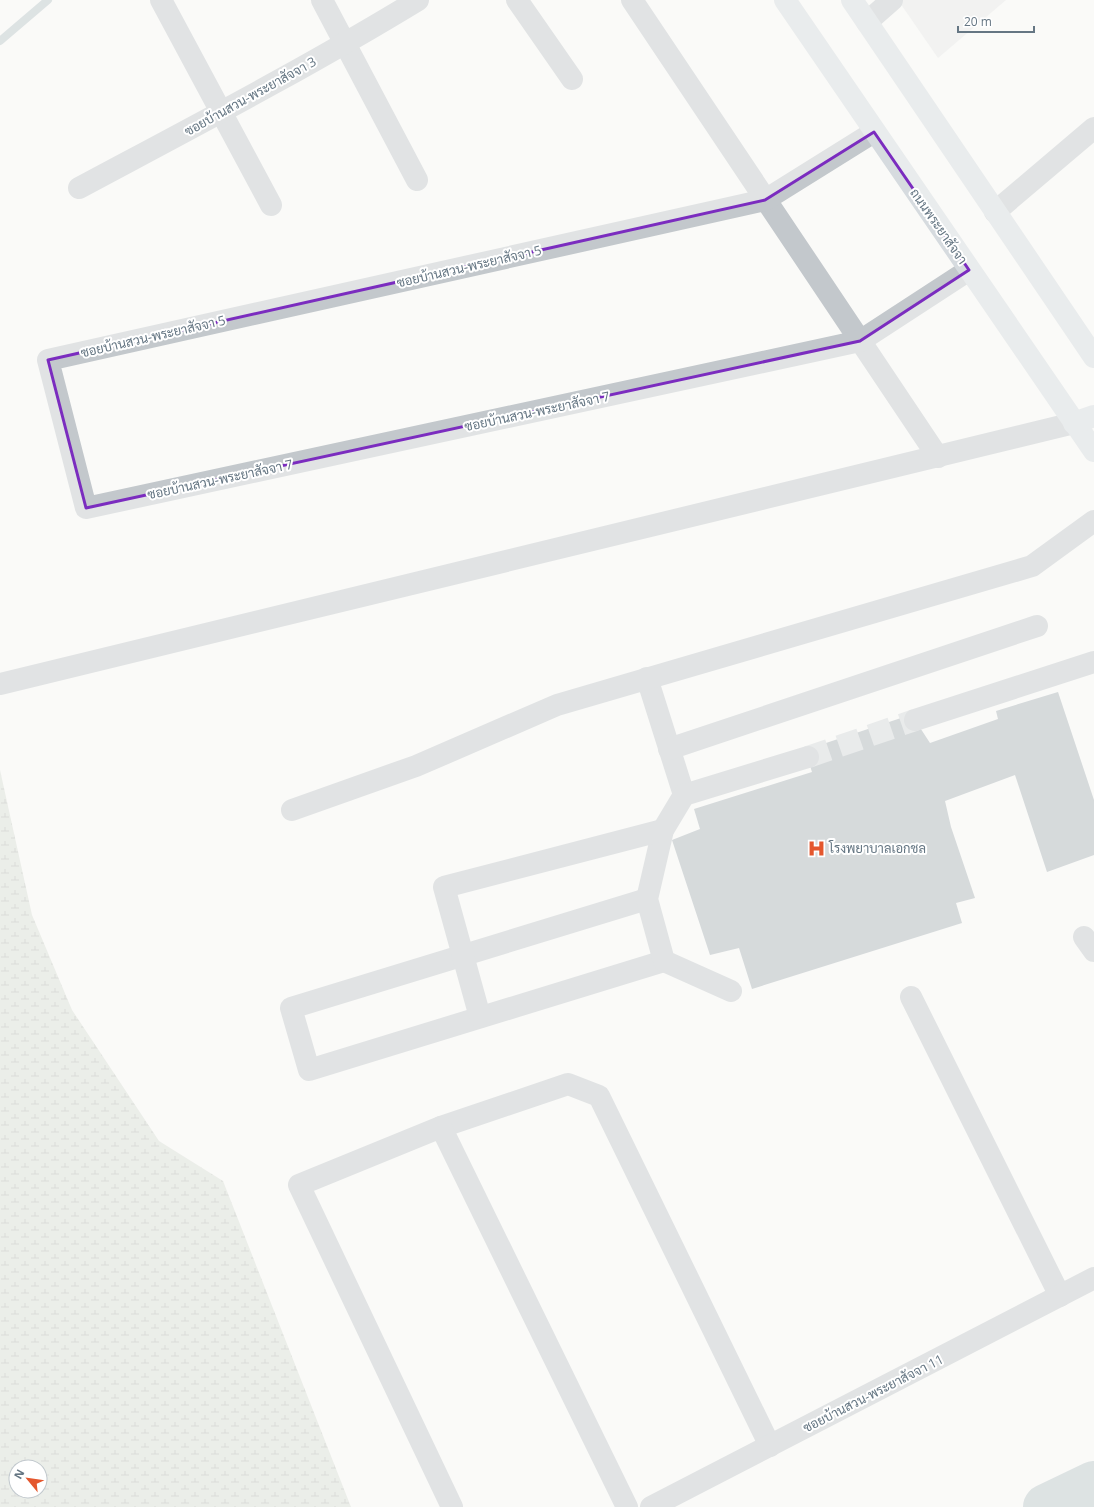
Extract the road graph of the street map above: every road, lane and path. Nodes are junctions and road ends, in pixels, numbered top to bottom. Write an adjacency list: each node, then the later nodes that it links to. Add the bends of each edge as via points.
1 (161, 0): 12 (street)
2 (322, 0): 10 (street)
3 (418, 0): 10 (street, ซอยบ้านสวน-พระยาสัจจา 3)
4 (517, 0): 11 (street)
5 (632, 0): 17 (street)
6 (785, 0): 14 (main road, ถนนพระยาสัจจา)
7 (852, 0): 9 (main road)
8 (892, 0): 9 (street)
9 (867, 22): 19 (main road)
10 (346, 44): 12 (street, ซอยบ้านสวน-พระยาสัจจา 3); 15 (street)
11 (572, 79)
12 (220, 113): 16 (street, ซอยบ้านสวน-พระยาสัจจา 3); 18 (street)
13 (1094, 128): 19 (street)
14 (874, 132): 17 (street, ซอยบ้านสวน-พระยาสัจจา 5); 20 (main road, ถนนพระยาสัจจา)
15 (417, 180)
16 (79, 188)
17 (765, 200): 21 (street); 26 (street, ซอยบ้านสวน-พระยาสัจจา 5, via 48,360)
18 (271, 205)
19 (995, 212): 22 (main road)
20 (969, 270): 21 (street, ซอยบ้านสวน-พระยาสัจจา 7); 23 (main road, ถนนพระยาสัจจา)
21 (860, 341): 25 (street); 26 (street, ซอยบ้านสวน-พระยาสัจจา 7)
22 (1094, 357)
23 (1084, 419): 24 (main road, ถนนพระยาสัจจา); 25 (street)
24 (1094, 451)
25 (938, 457): 31 (street)
26 (86, 508)
27 (1094, 521): 30 (street, via 1032,566)
28 (1037, 626): 33 (street)
29 (1094, 662): 32 (street)
30 (647, 678): 33 (street); 36 (street, via 556,705 416,766)
31 (0, 684)
32 (915, 720)
33 (670, 749): 35 (street)
34 (808, 757): 35 (street)
35 (684, 795): 37 (street)
36 (292, 810)
37 (663, 830): 38 (street); 39 (street, via 444,887)
38 (647, 899): 39 (street); 40 (street)
39 (463, 955): 43 (street); 43 (street, via 291,1008 309,1070)
40 (664, 961): 41 (street); 43 (street)
41 (731, 991)
42 (911, 997): 46 (street)
43 (480, 1017)
44 (441, 1127): 47 (street, via 568,1084 599,1096); 48 (street, via 299,1185); 49 (street)
45 (1094, 1278): 46 (street, ซอยบ้านสวน-พระยาสัจจา 11)
46 (1060, 1296): 47 (street, ซอยบ้านสวน-พระยาสัจจา 11)
47 (770, 1446): 50 (street, ซอยบ้านสวน-พระยาสัจจา 11)
48 (452, 1507)
49 (627, 1507)
50 (652, 1507)

